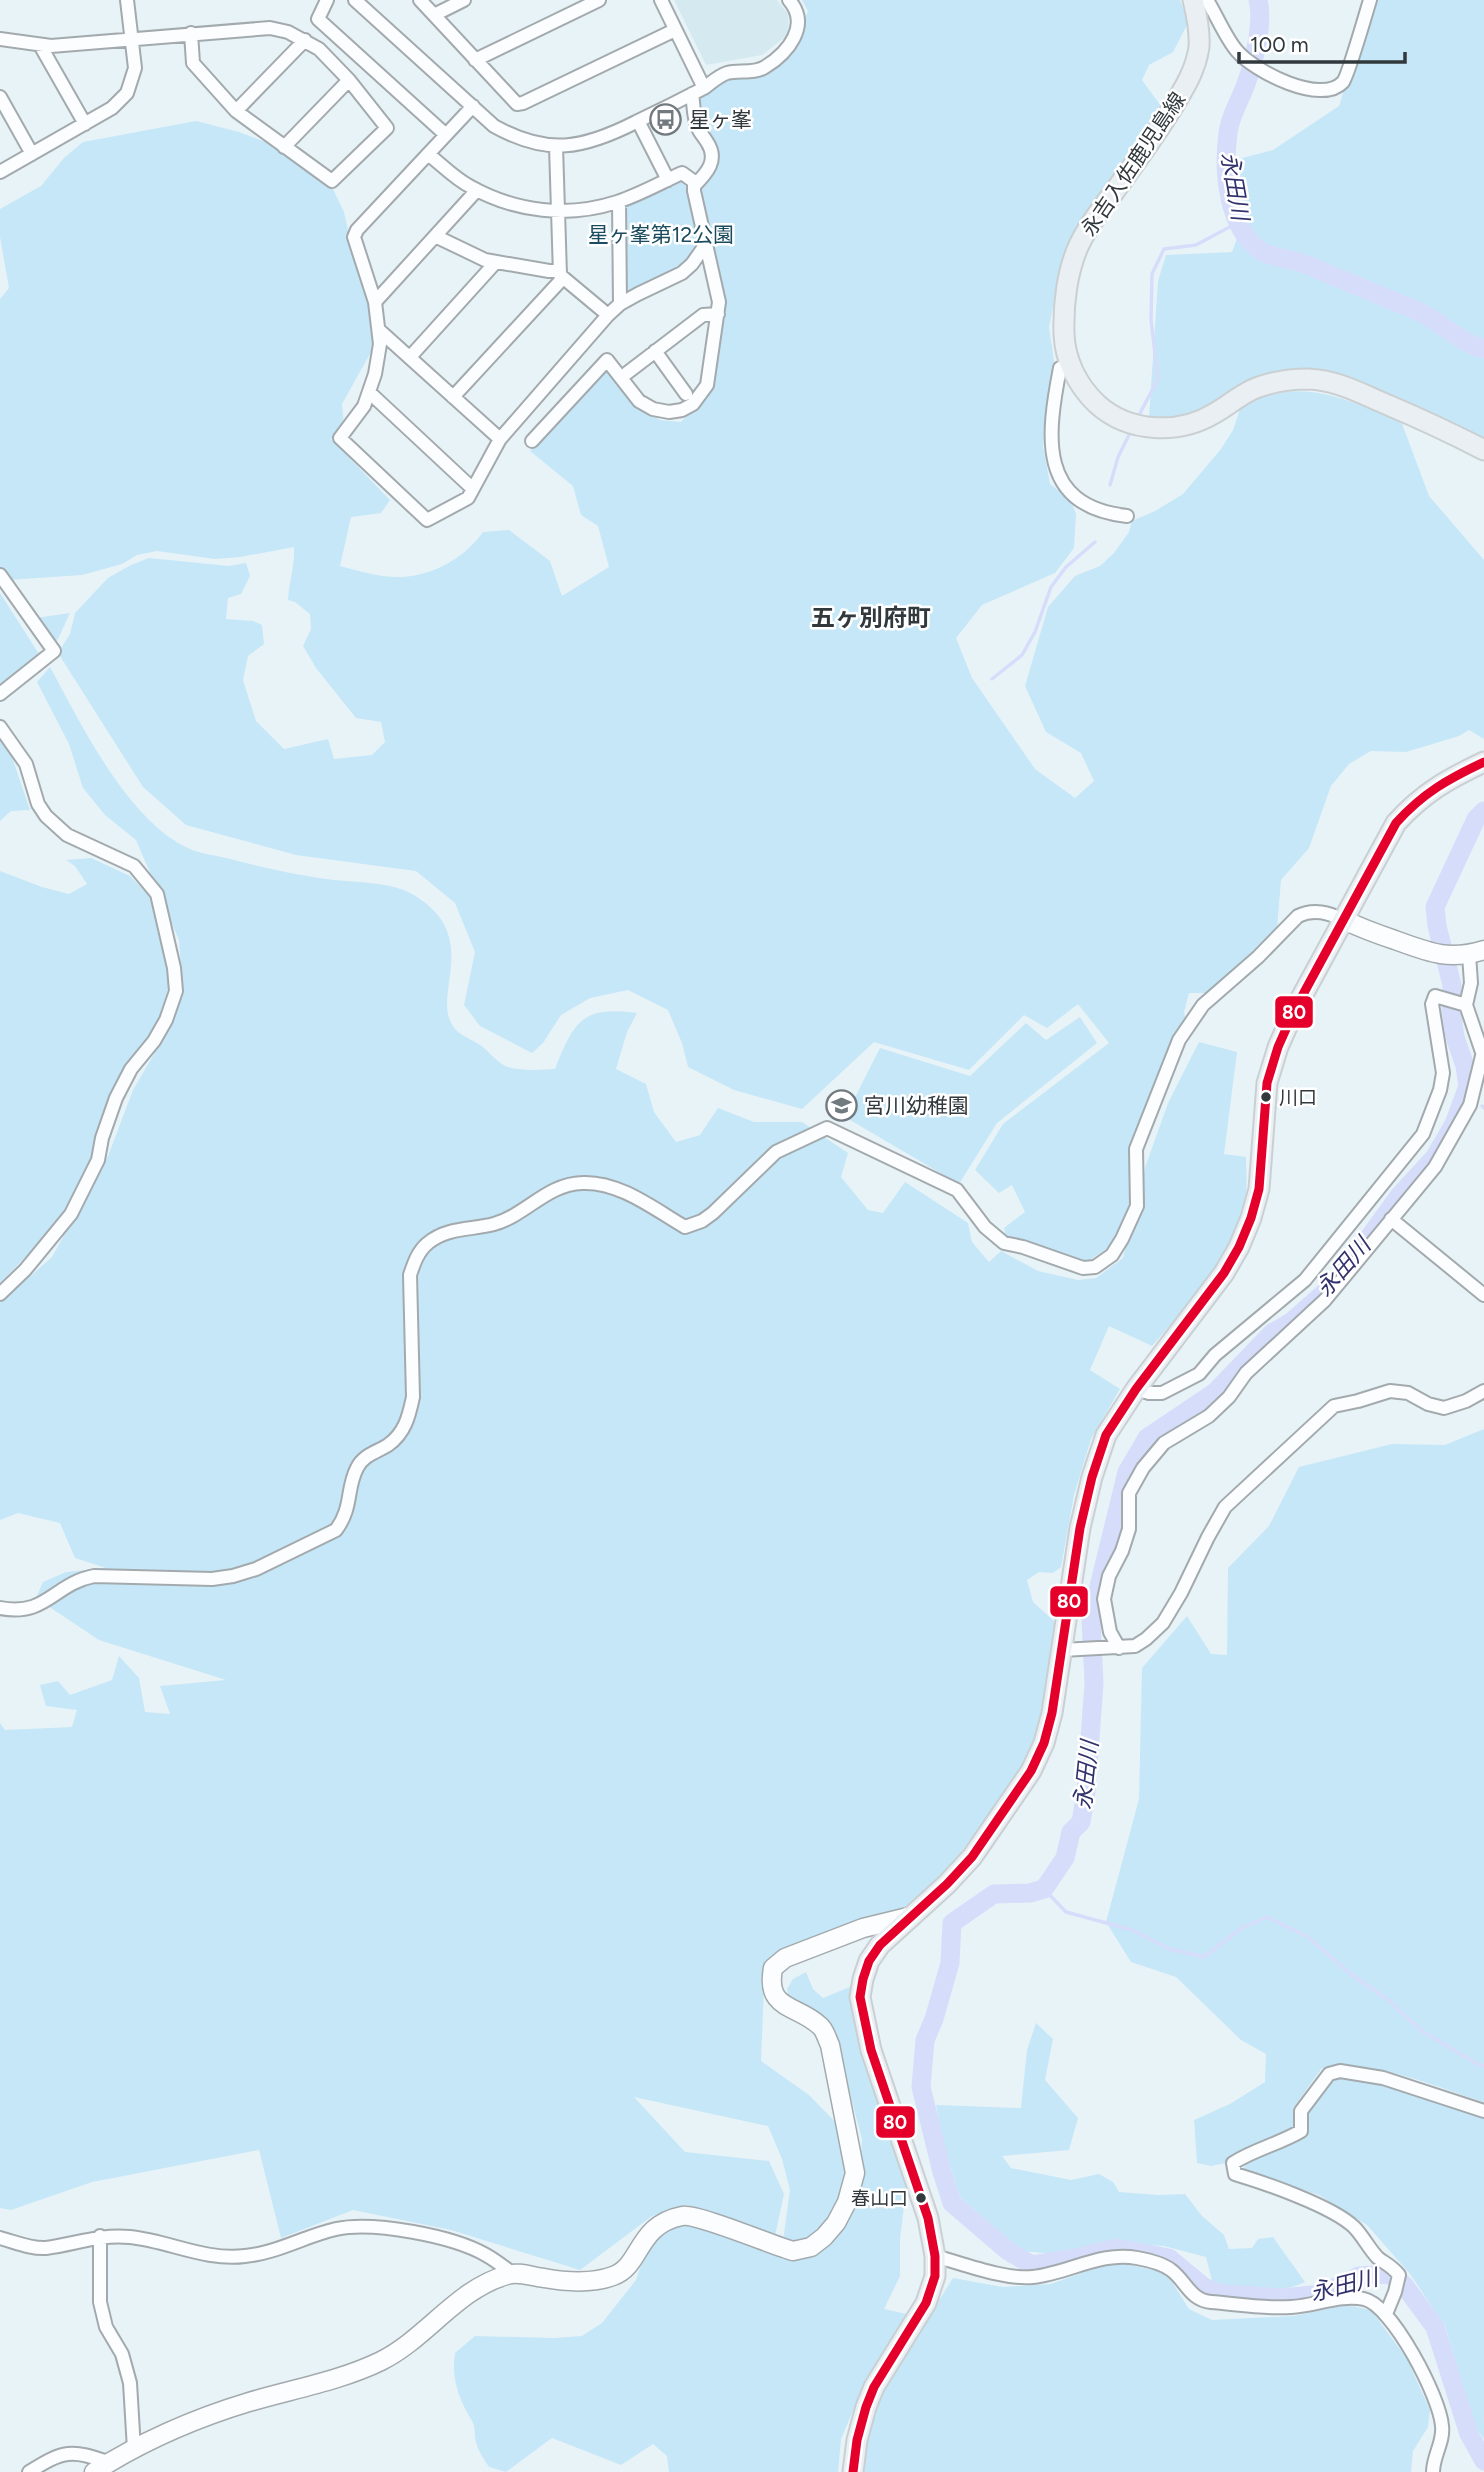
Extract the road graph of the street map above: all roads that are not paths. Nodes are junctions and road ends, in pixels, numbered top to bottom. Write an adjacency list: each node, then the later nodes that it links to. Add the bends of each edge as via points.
1 (127, 0): 15 (street)
2 (327, 0): 27 (street, via 318,19)
3 (355, 0): 23 (street)
4 (420, 0): 12 (street)
5 (464, 0): 12 (street)
6 (599, 0): 19 (street)
7 (661, 0): 13 (street)
8 (789, 0): 21 (street, via 799,19 791,46 764,68 730,72)
9 (1193, 0): 49 (main road, 永吉入佐鹿児島線, via 1199,49 1187,84 1091,224 1072,263 1063,329)
10 (1207, 0): 11 (street, via 1237,51 1258,68 1317,91 1344,81)
11 (1370, 0)
12 (434, 15): 19 (street)
13 (675, 30): 19 (street, via 517,104); 21 (street)
14 (191, 33): 15 (street); 17 (street, via 270,28); 24 (street, via 193,63)
15 (131, 38): 18 (street); 26 (street, via 135,68 127,93)
16 (0, 39): 18 (street)
17 (305, 40): 20 (street); 24 (street)
18 (40, 45): 26 (street)
19 (475, 60)
20 (349, 80): 29 (street); 29 (street, via 387,128 332,181)
21 (698, 91): 25 (street); 34 (street, via 698,129 709,145 712,162)
22 (0, 97): 30 (street)
23 (473, 106): 27 (street); 28 (street, via 513,136)
24 (236, 111): 29 (street)
25 (638, 121): 28 (street, via 605,137); 33 (street)
26 (85, 124): 30 (street)
27 (446, 135): 31 (street)
28 (556, 146): 37 (street)
29 (284, 147)
30 (32, 154): 32 (street)
31 (428, 154): 35 (street); 42 (street, via 355,233)
32 (0, 172)
33 (668, 180): 34 (street, via 682,173); 36 (street)
34 (696, 183): 39 (street)
35 (477, 190): 37 (street, via 536,210); 38 (street)
36 (619, 202): 37 (street); 43 (street)
37 (558, 211): 41 (street)
38 (435, 236): 40 (street); 42 (street)
39 (706, 244): 43 (street, via 682,273); 44 (street)
40 (496, 262): 41 (street); 48 (street)
41 (562, 274): 45 (street); 53 (street)
42 (376, 302): 46 (street)
43 (620, 304): 45 (street)
44 (718, 314): 47 (street, via 703,314); 55 (street, via 707,385 693,404 669,412 653,409 639,401 607,360)
45 (608, 315): 54 (street)
46 (379, 330): 48 (street); 51 (street, via 379,359)
47 (655, 351): 50 (street); 52 (street)
48 (410, 357): 53 (street)
49 (1072, 370): 56 (main road, 永吉入佐鹿児島線, via 1101,407 1136,425 1183,426 1214,414 1245,393 1307,379 1346,387); 58 (street, via 1060,368 1056,385 1051,418 1054,465 1062,482 1080,500 1105,513)
50 (627, 373)
51 (369, 392): 57 (street); 57 (street, via 341,438 427,520 468,498)
52 (687, 394)
53 (453, 397): 54 (street)
54 (500, 439): 57 (street)
55 (532, 441)
56 (1484, 450)
57 (473, 489)
58 (1127, 516)
59 (0, 575): 60 (street, via 54,651)
60 (0, 694)
61 (0, 727): 68 (street, via 26,764 46,816 68,835 134,866 157,894 176,991 166,1020 116,1098 98,1160 71,1214)
62 (1484, 762): 63 (main road, via 1435,787 1396,823)
63 (1344, 920): 64 (street, via 1418,949); 70 (main road, via 1278,1047 1267,1083 1259,1189 1240,1247); 72 (street, via 1323,912 1298,916 1203,1005 1179,1040 1136,1149 1137,1206 1112,1255 1095,1267 1083,1268 1004,1243 985,1227 957,1190 827,1128 776,1152 713,1213 685,1227 607,1185 581,1182 552,1190 511,1217 441,1234 425,1244 410,1275 413,1397 409,1416 402,1432 356,1468 348,1508 336,1530 233,1576 212,1580 94,1576 79,1579 34,1608)
64 (1468, 953): 65 (street, via 1471,983)
65 (1462, 1004): 66 (street); 70 (street, via 1435,996 1432,1004 1443,1073 1423,1133 1305,1280 1215,1355 1199,1374 1162,1393)
66 (1483, 1057): 67 (street, via 1470,1105 1453,1137)
67 (1391, 1219): 69 (street); 73 (street, via 1325,1300 1246,1373 1229,1397 1209,1416 1164,1443 1143,1468 1129,1493 1129,1529 1104,1599)
68 (0, 1294)
69 (1484, 1295)
70 (1136, 1389): 74 (main road, via 1106,1436 1092,1478 1072,1573)
71 (1484, 1391): 73 (street, via 1444,1408 1390,1391 1334,1406 1225,1507 1163,1623 1135,1646)
72 (0, 1608)
73 (1115, 1648): 74 (street)
74 (1068, 1650): 75 (main road, via 1044,1743 1031,1771 964,1867)
75 (908, 1917): 79 (main road, via 869,1961 860,1997 871,2050 928,2218); 80 (street, via 863,1928 785,1958 773,1968 770,1983 774,1996 822,2027 830,2045 855,2173 847,2202 824,2237 811,2247 793,2250 685,2215 652,2229 625,2269 615,2276 588,2281)
76 (1484, 2111): 81 (street, via 1383,2078 1340,2071 1329,2074 1301,2111 1301,2131 1233,2164 1235,2174 1336,2214 1354,2227 1399,2275)
77 (100, 2236): 78 (street, via 44,2248); 80 (street, via 132,2237 226,2258 274,2251 338,2228 382,2227 468,2246); 82 (street, via 100,2302 130,2383)
78 (0, 2238)
79 (935, 2256): 81 (street, via 1018,2278 1118,2255 1172,2270 1191,2294 1206,2301 1287,2308 1355,2298 1376,2303); 86 (main road, via 935,2276 926,2303 866,2407)
80 (512, 2273): 82 (street, via 474,2289 384,2359 245,2404)
81 (1386, 2314): 87 (street, via 1440,2410 1442,2437)
82 (134, 2449): 83 (street)
83 (110, 2462): 84 (street, via 69,2453); 85 (street)
84 (29, 2472)
85 (94, 2472)
86 (852, 2472)
87 (1433, 2472)

